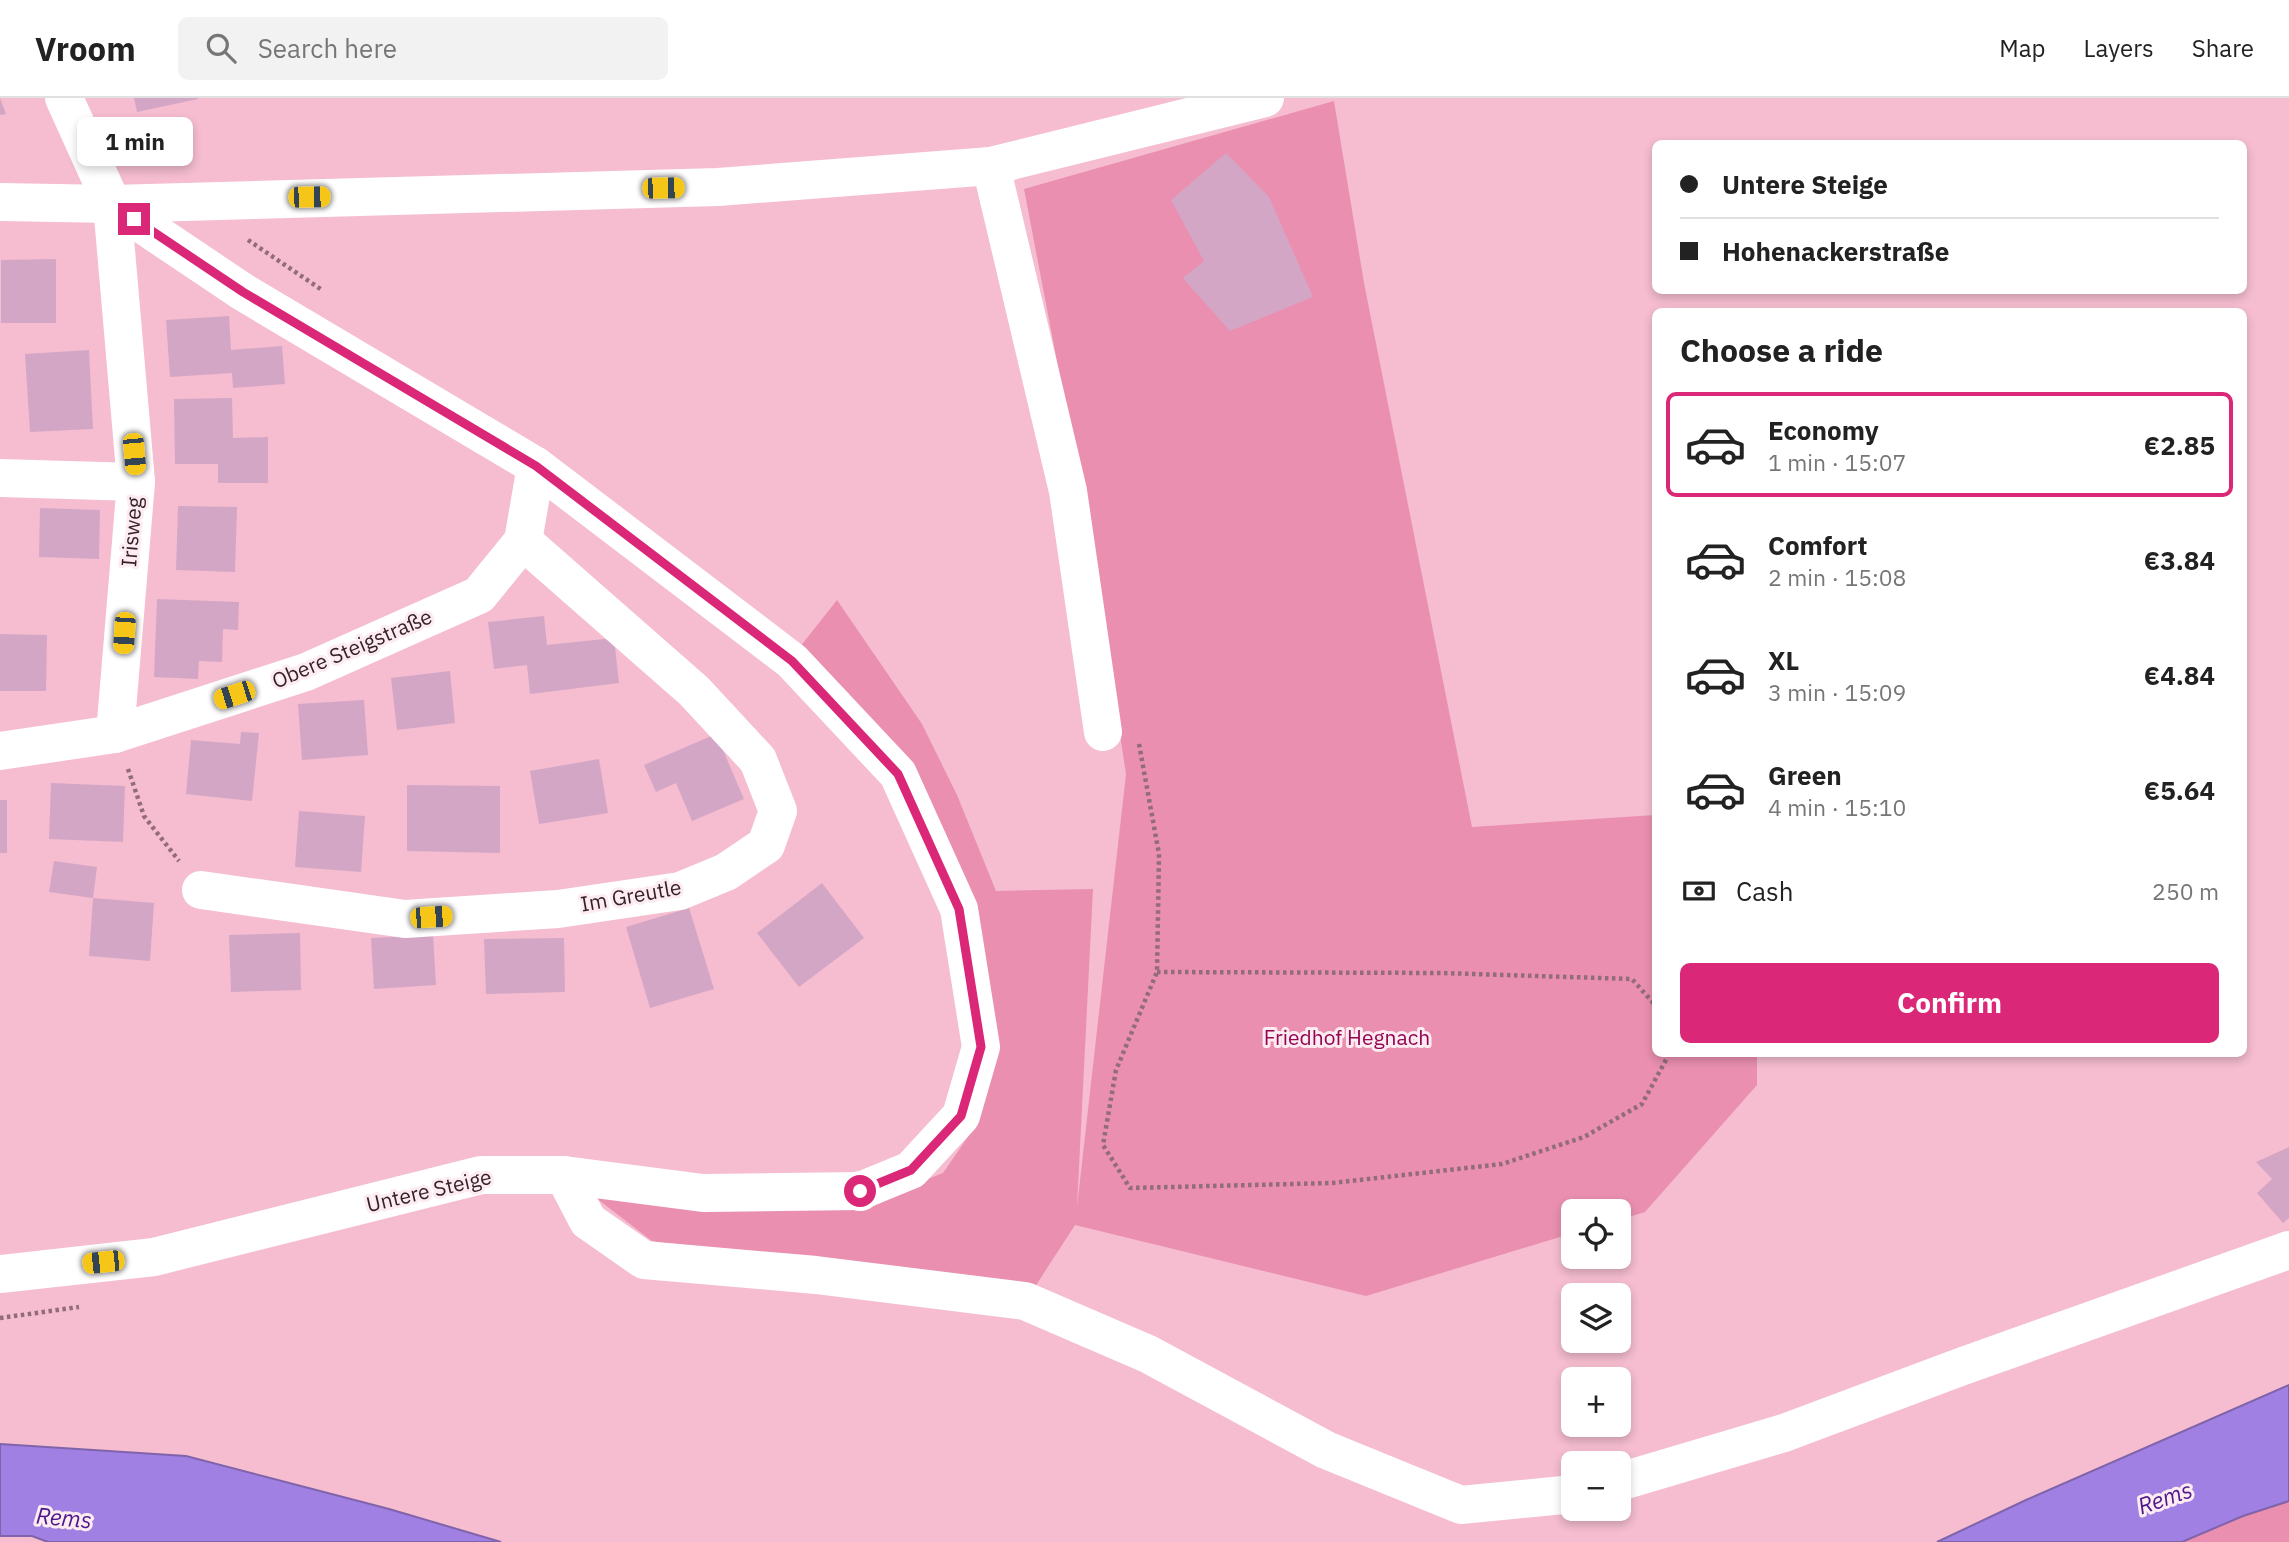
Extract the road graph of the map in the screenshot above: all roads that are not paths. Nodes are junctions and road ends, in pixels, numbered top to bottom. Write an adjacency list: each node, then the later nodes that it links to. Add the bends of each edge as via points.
1 (64, 98): 5 (street)
2 (1265, 98): 3 (street)
3 (992, 166): 5 (street, via 718,187); 10 (street, via 1068,491)
4 (0, 202): 5 (street)
5 (112, 204): 6 (street, via 243,292); 8 (street, Irisweg)
6 (536, 466): 9 (street, Obere Steigstraße); 14 (street, Untere Steige, via 792,661 898,774 959,909 981,1047 961,1116 911,1170 860,1191 703,1193)
7 (0, 478): 8 (street)
8 (136, 482): 11 (street, Irisweg)
9 (523, 541): 11 (street, Obere Steigstraße, via 479,595 306,672); 13 (street, Im Greutle, via 694,691 758,760 778,811 766,845 726,872 680,891 558,909 405,919)
10 (1103, 732)
11 (115, 734): 12 (street, Obere Steigstraße)
12 (0, 751)
13 (201, 890)
14 (564, 1175): 16 (street, Untere Steige, via 481,1175 154,1256); 18 (street, via 588,1221 644,1260 1025,1301 1148,1354 1326,1450 1461,1505)
15 (2289, 1250): 17 (street, via 1784,1433)
16 (0, 1273)
17 (1631, 1478)
18 (1561, 1495)

